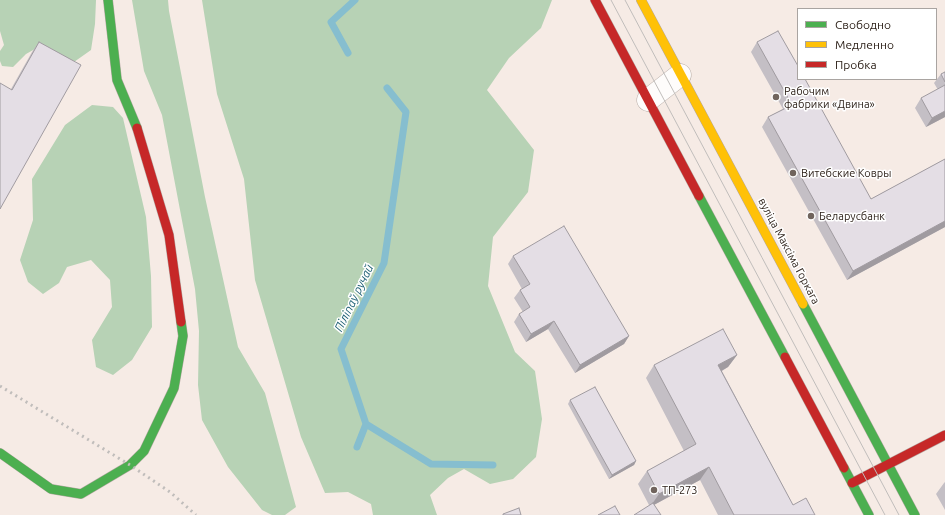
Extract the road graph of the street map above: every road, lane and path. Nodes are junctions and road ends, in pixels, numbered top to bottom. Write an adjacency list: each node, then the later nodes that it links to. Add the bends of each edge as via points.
1 (108, 0): 7 (main road, via 117,80 141,136 169,235 183,336 174,388 144,452 130,465 81,494 51,489)
2 (595, 0): 5 (main road)
3 (641, 0): 4 (main road, вуліца Максіма Горкага)
4 (680, 75): 5 (street); 8 (main road, вуліца Максіма Горкага)
5 (648, 100): 9 (main road)
6 (945, 435): 8 (main road)
7 (0, 453)
8 (888, 464): 9 (main road); 11 (main road, вуліца Максіма Горкага)
9 (852, 483): 10 (main road)
10 (869, 515)
11 (915, 515)

